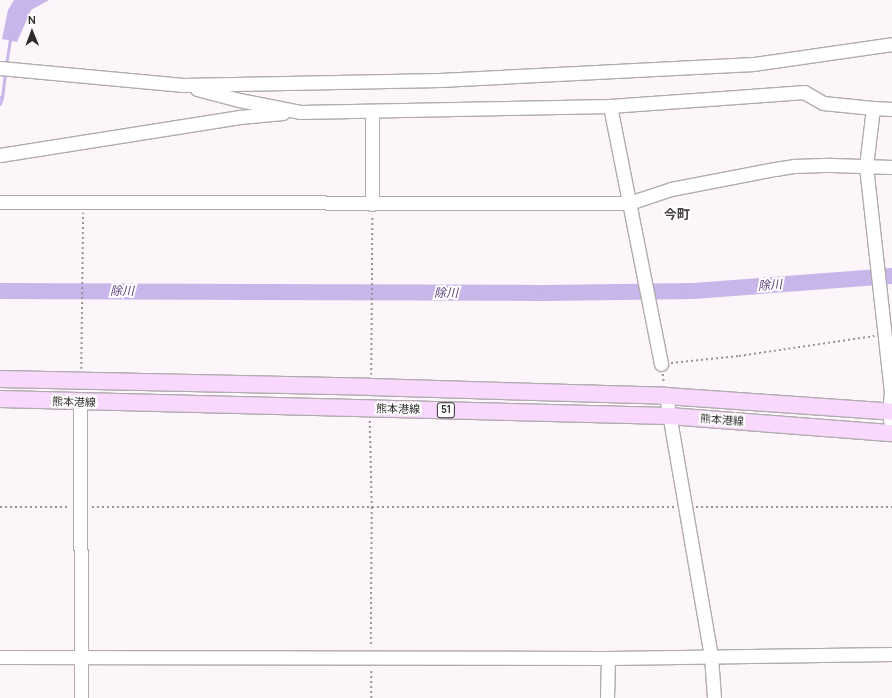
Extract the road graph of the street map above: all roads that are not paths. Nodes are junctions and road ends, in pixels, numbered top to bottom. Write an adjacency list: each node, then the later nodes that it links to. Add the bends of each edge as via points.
1 (892, 44): 3 (street, via 754,64 440,80)
2 (0, 68): 3 (street)
3 (183, 85): 7 (street, via 239,100)
4 (610, 106): 5 (street, via 804,92 823,103); 8 (street); 13 (street)
5 (873, 108): 6 (street); 10 (street)
6 (892, 109)
7 (300, 112): 8 (street); 9 (street, via 240,117)
8 (372, 112): 14 (street)
9 (0, 155)
10 (866, 166): 11 (street); 13 (street, via 795,166 775,169 671,189); 16 (street)
11 (892, 167)
12 (0, 202): 14 (street)
13 (629, 203): 14 (street); 15 (street)
14 (372, 204)
15 (661, 364)
16 (891, 378): 24 (street)
17 (0, 379): 18 (main road, 熊本港線 / 51)
18 (80, 381): 19 (main road, 熊本港線 / 51); 22 (main road)
19 (370, 387): 20 (main road, 熊本港線 / 51); 23 (main road)
20 (666, 396): 24 (main road, 熊本港線 / 51); 25 (street)
21 (0, 400): 22 (main road, 熊本港線 / 51)
22 (80, 402): 23 (main road, 熊本港線 / 51); 30 (street)
23 (370, 409): 25 (main road, 熊本港線 / 51)
24 (891, 412): 26 (street)
25 (669, 416): 26 (main road, 熊本港線 / 51); 28 (street)
26 (892, 433)
27 (892, 654): 28 (street)
28 (711, 656): 31 (street); 34 (street)
29 (0, 657): 30 (street)
30 (82, 658): 31 (street); 32 (street)
31 (608, 658): 33 (street)
32 (81, 698)
33 (607, 698)
34 (714, 698)

